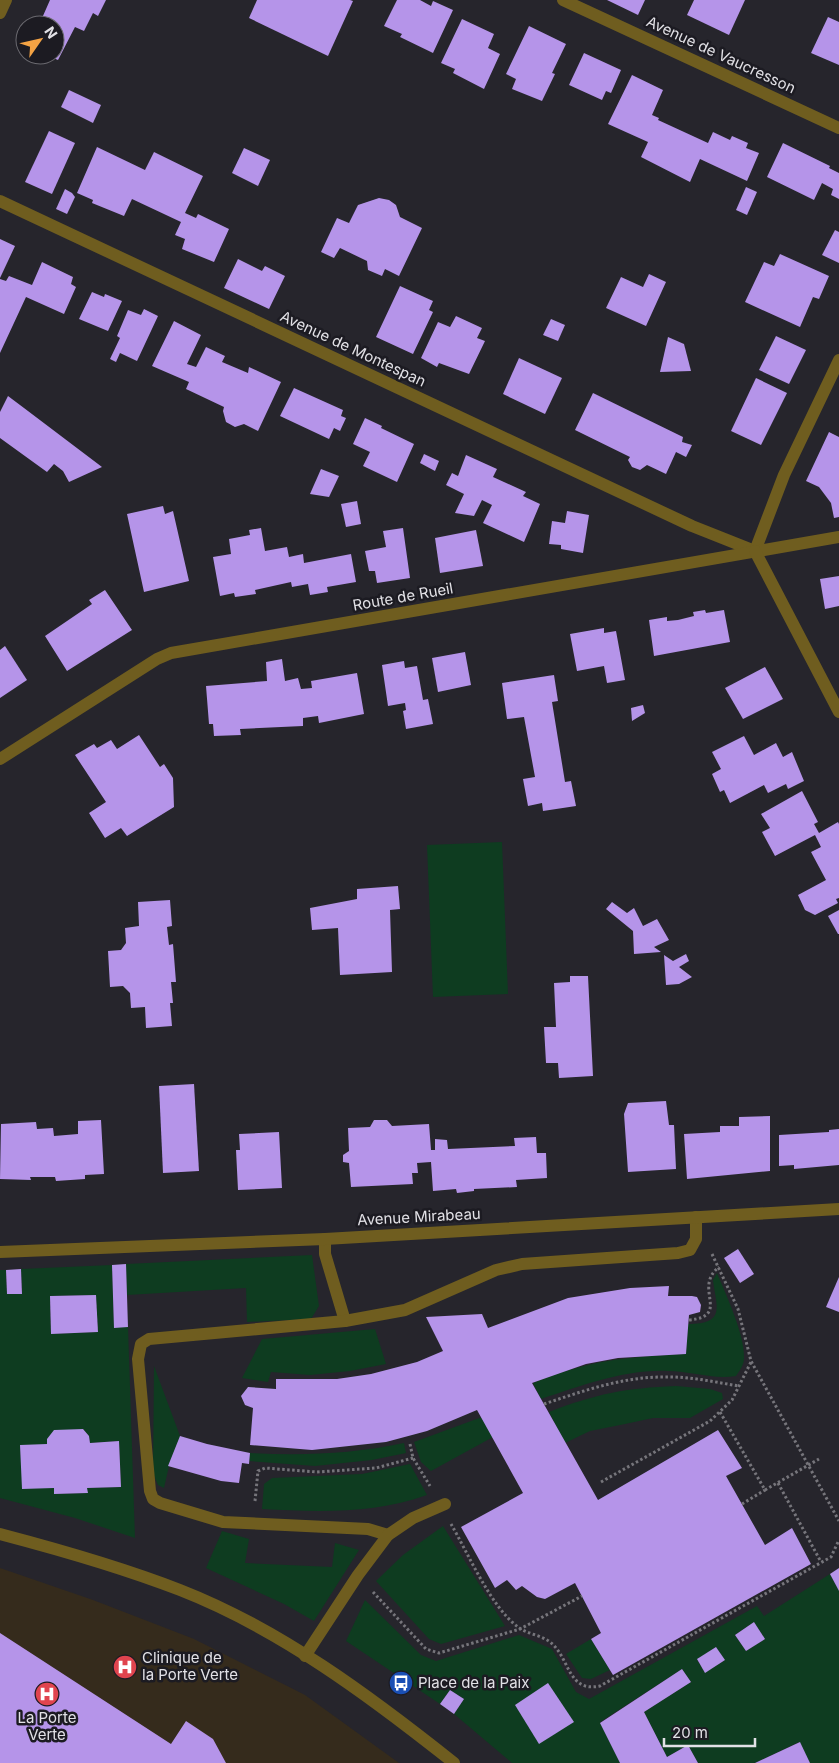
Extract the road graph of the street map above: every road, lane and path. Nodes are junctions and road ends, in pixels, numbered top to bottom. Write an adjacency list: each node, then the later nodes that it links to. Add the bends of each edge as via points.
1 (6, 0): 3 (street)
2 (563, 0): 4 (street, Avenue de Vaucresson)
3 (0, 13)
4 (839, 128)
5 (0, 201): 8 (street, Avenue de Montespan, via 692,526)
6 (839, 360): 8 (street, via 784,475)
7 (839, 537): 8 (street, Route de Rueil)
8 (755, 550): 9 (street); 10 (street, Route de Rueil, via 598,580 171,652)
9 (839, 712)
10 (0, 759)
11 (839, 1209): 12 (street, Avenue Mirabeau)
12 (696, 1218): 13 (street, Avenue Mirabeau); 14 (street)
13 (326, 1239): 15 (street, Avenue Mirabeau); 18 (street, via 326,1254)
14 (696, 1239): 16 (path, via 709,1248); 18 (street, via 690,1250 678,1253 513,1266 496,1270 405,1310)
15 (0, 1252)
16 (719, 1267): 17 (path, via 710,1274 707,1288 711,1305 708,1314); 19 (path, via 738,1310)
17 (689, 1320)
18 (345, 1321): 33 (street, via 149,1339 141,1344 138,1359 153,1498 224,1522)
19 (751, 1361): 20 (path); 26 (path)
20 (739, 1386): 21 (path, via 687,1378 630,1380 592,1388); 22 (path, via 732,1400)
21 (544, 1404)
22 (720, 1412): 27 (path, via 710,1421); 29 (path)
23 (410, 1444): 24 (path)
24 (413, 1458): 31 (path); 33 (path, via 376,1468 317,1472 265,1468 258,1471)
25 (819, 1459): 26 (path)
26 (808, 1465): 28 (path); 32 (path)
27 (602, 1482)
28 (778, 1483): 29 (path); 37 (path)
29 (765, 1490): 30 (path)
30 (742, 1504)
31 (443, 1505): 35 (street, via 413,1518); 40 (path, via 502,1613)
32 (839, 1521)
33 (252, 1524): 35 (street, via 368,1529)
34 (0, 1534): 41 (street, via 97,1560 182,1591 252,1625)
35 (388, 1535): 38 (street)
36 (839, 1540): 37 (path, via 831,1557)
37 (821, 1562): 40 (path, via 600,1686 591,1688 577,1683 550,1642)
38 (358, 1575): 40 (path, via 426,1648 439,1653); 41 (street)
39 (582, 1596): 40 (path)
40 (520, 1629)
41 (305, 1656): 42 (street, via 383,1707)
42 (454, 1763)

